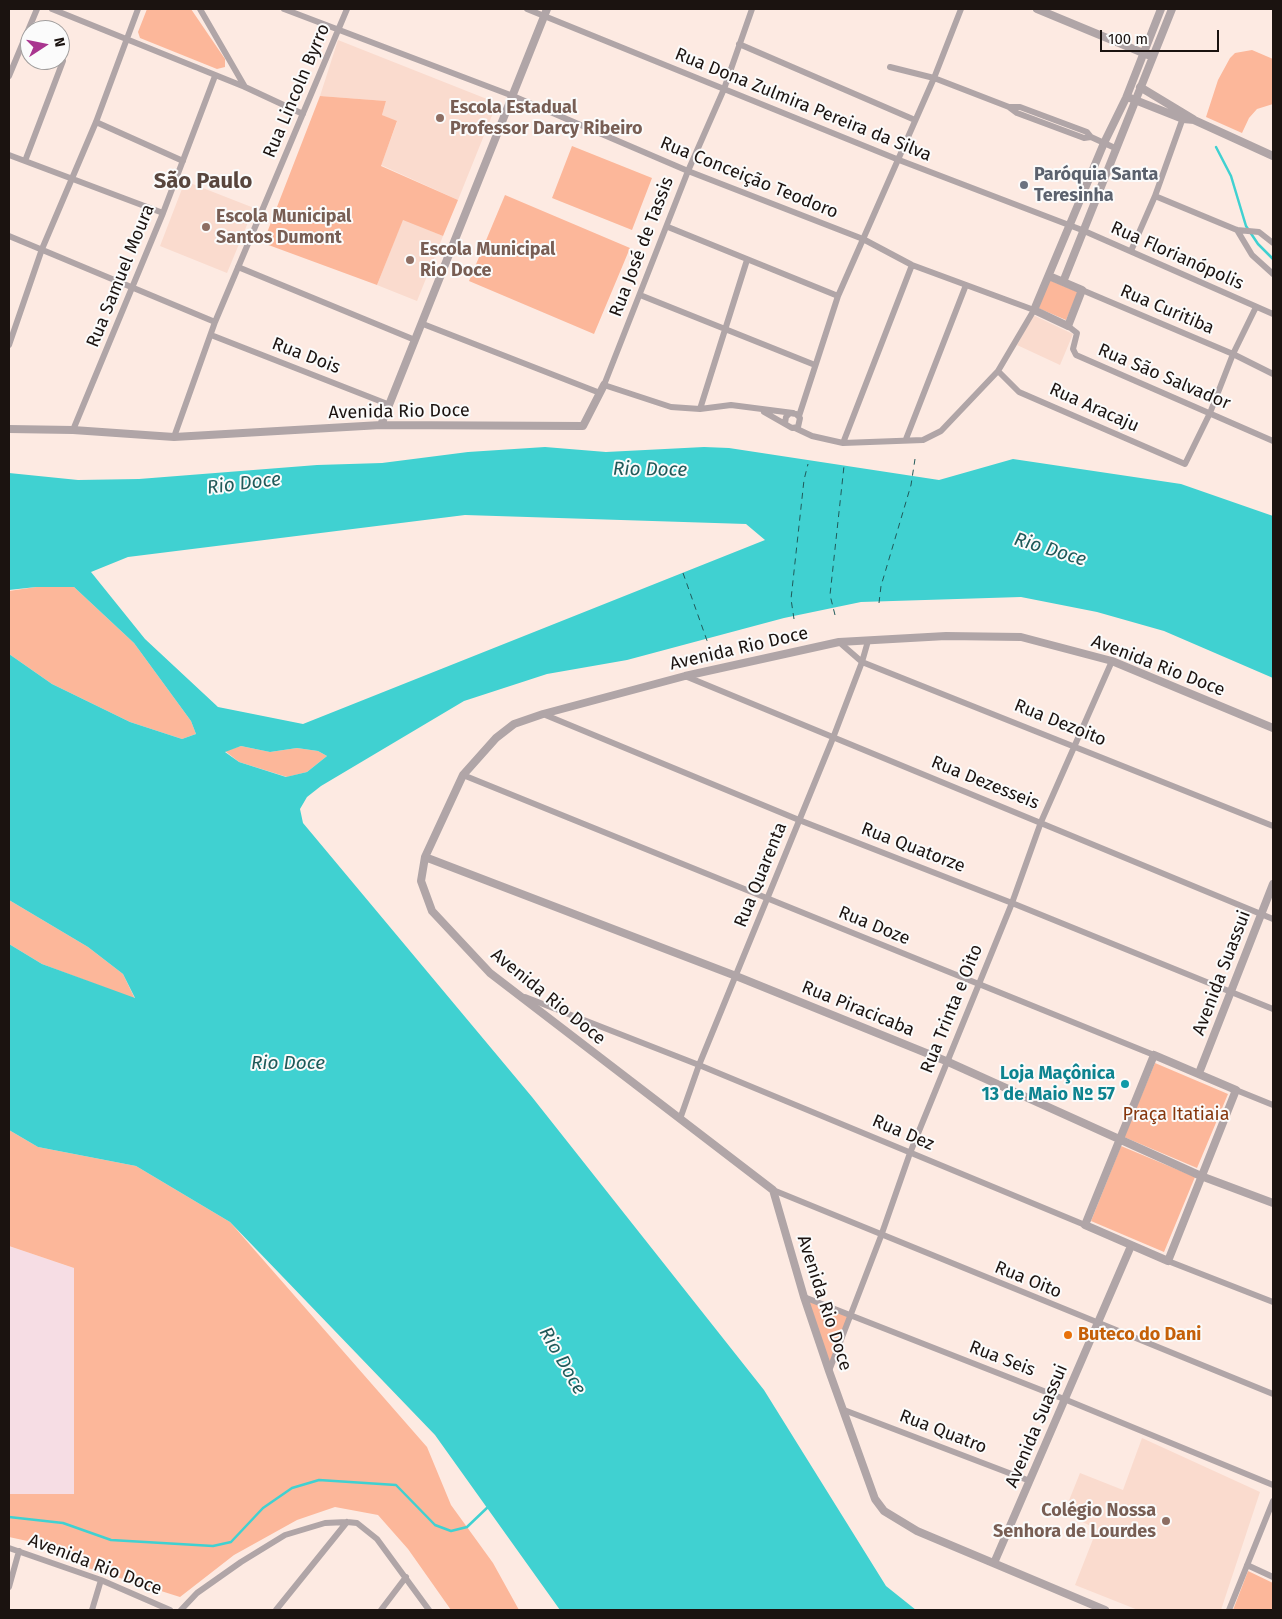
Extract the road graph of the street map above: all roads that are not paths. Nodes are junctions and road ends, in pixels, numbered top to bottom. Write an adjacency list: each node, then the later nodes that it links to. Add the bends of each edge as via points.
1 (37, 9): 19 (street)
2 (52, 9): 15 (street)
3 (138, 9): 15 (street)
4 (200, 9): 26 (street)
5 (284, 9): 14 (street, Rua Conceição Teodoro)
6 (347, 9): 14 (street, Rua Lincoln Byrro)
7 (527, 9): 13 (street, Rua Dona Zulmira Pereira da Silva)
8 (752, 9): 16 (street, Rua José de Tassis)
9 (961, 9): 24 (street)
10 (1037, 9): 17 (street)
11 (1161, 9): 17 (street)
12 (1172, 9): 18 (street)
13 (546, 12): 27 (street, Rua Dona Zulmira Pereira da Silva); 28 (street)
14 (340, 30): 28 (street, Rua Conceição Teodoro); 31 (street, Rua Lincoln Byrro)
15 (126, 39): 23 (street); 34 (street)
16 (739, 44): 27 (street, Rua José de Tassis); 33 (street)
17 (1144, 54): 18 (street); 29 (street)
18 (1152, 57): 25 (street)
19 (12, 58): 22 (street)
20 (890, 68): 24 (street)
21 (60, 70): 41 (street)
22 (9, 76)
23 (215, 76): 26 (street); 39 (street, Rua Samuel Moura)
24 (934, 78): 33 (street); 35 (street, via 1087,132)
25 (1140, 87): 30 (street); 32 (street)
26 (245, 88): 31 (street)
27 (724, 89): 40 (street, Rua Dona Zulmira Pereira da Silva); 42 (street, Rua José de Tassis)
28 (513, 96): 42 (street, Rua Conceição Teodoro); 70 (street)
29 (1126, 98): 30 (street); 35 (street)
30 (1135, 99): 32 (street); 36 (street)
31 (303, 114): 57 (street, Rua Lincoln Byrro)
32 (1184, 116): 38 (street); 44 (street)
33 (914, 120): 40 (street)
34 (96, 122): 39 (street); 43 (street)
35 (1104, 144): 36 (street); 46 (street)
36 (1115, 148): 48 (street)
37 (9, 155): 41 (street)
38 (1273, 156)
39 (183, 160): 45 (street, Rua Samuel Moura)
40 (899, 160): 46 (street, Rua Dona Zulmira Pereira da Silva); 51 (street)
41 (25, 161): 43 (street)
42 (688, 171): 47 (street, Rua José de Tassis); 51 (street, Rua Conceição Teodoro)
43 (71, 179): 45 (street); 53 (street)
44 (1156, 196): 49 (street); 54 (street)
45 (163, 213): 62 (street, Rua Samuel Moura)
46 (1069, 226): 48 (street, Rua Florianópolis); 59 (street)
47 (668, 227): 55 (street); 64 (street, Rua José de Tassis)
48 (1082, 230): 54 (street, Rua Florianópolis); 60 (street)
49 (1237, 230): 52 (street, via 1259,232); 58 (street, via 1252,255)
50 (9, 236): 53 (street)
51 (863, 239): 56 (street, Rua Conceição Teodoro); 65 (street)
52 (1273, 243)
53 (42, 249): 62 (street); 75 (street)
54 (1131, 252): 66 (street, Rua Florianópolis)
55 (747, 260): 65 (street); 72 (street)
56 (912, 265): 61 (street, Rua Conceição Teodoro); 95 (street)
57 (238, 267): 69 (street, Rua Lincoln Byrro); 74 (street)
58 (1273, 274)
59 (1049, 276): 60 (street, Rua Curitiba); 67 (street)
60 (1063, 282): 63 (street, Rua Curitiba)
61 (966, 285): 67 (street, Rua Conceição Teodoro); 93 (street)
62 (132, 286): 69 (street); 91 (street, Rua Samuel Moura)
63 (1082, 290): 71 (street); 76 (street, Rua Curitiba)
64 (640, 295): 72 (street); 80 (street, Rua José de Tassis)
65 (838, 296): 77 (street)
66 (1256, 307): 68 (street, Rua Florianópolis); 76 (street)
67 (1034, 310): 71 (street); 78 (street)
68 (1273, 314)
69 (215, 322): 73 (street, Rua Lincoln Byrro)
70 (422, 324): 74 (street); 81 (street)
71 (1068, 326): 85 (street, Rua São Salvador, via 1077,333 1073,349 1076,355)
72 (726, 331): 77 (street); 83 (street)
73 (211, 335): 82 (street, Rua Dois); 92 (street, Rua Lincoln Byrro)
74 (415, 340): 82 (street)
75 (9, 345)
76 (1233, 354): 79 (street, Rua Curitiba); 85 (street)
77 (815, 365): 86 (street)
78 (998, 372): 85 (street, Rua Aracaju, via 1019,392 1185,464); 93 (street, via 941,431 923,440)
79 (1273, 374)
80 (604, 385): 81 (street, Avenida Rio Doce); 83 (street, via 671,407)
81 (600, 393): 88 (street, Avenida Rio Doce, via 583,426)
82 (390, 405): 88 (street)
83 (700, 409): 84 (street, via 731,405)
84 (761, 410): 86 (street); 87 (street)
85 (1210, 413): 94 (street, Rua São Salvador)
86 (796, 414): 87 (street, via 788,415); 89 (street, via 800,421)
87 (785, 423): 89 (street, via 789,428)
88 (381, 425): 92 (street, Avenida Rio Doce)
89 (795, 428): 95 (street, via 812,436)
90 (9, 429): 91 (street, Avenida Rio Doce)
91 (73, 430): 92 (street, Avenida Rio Doce)
92 (174, 437)
93 (906, 439): 95 (street)
94 (1273, 441)
95 (843, 443)
96 (868, 641): 97 (street, Avenida Rio Doce); 98 (street, Avenida Rio Doce, via 946,636 1021,637); 99 (street, Rua Quarenta)
97 (839, 642): 99 (street, Rua Dezoito); 100 (street, Avenida Rio Doce)
98 (1112, 661): 102 (street, Avenida Rio Doce); 104 (street, Rua Trinta e Oito)
99 (862, 662): 103 (street, Rua Quarenta); 104 (street, Rua Dezoito)
100 (685, 676): 101 (street, Avenida Rio Doce); 103 (street, Rua Dezesseis)
101 (543, 714): 105 (street, Avenida Rio Doce, via 514,724 496,738); 106 (street, Rua Quatorze)
102 (1273, 728)
103 (834, 738): 106 (street, Rua Quarenta); 107 (street, Rua Dezesseis)
104 (1074, 744): 107 (street, Rua Trinta e Oito); 108 (street, Rua Dezoito)
105 (463, 776): 109 (street, Avenida Rio Doce); 111 (street, Rua Doze)
106 (799, 820): 111 (street, Rua Quarenta); 112 (street, Rua Quatorze)
107 (1041, 822): 112 (street, Rua Trinta e Oito); 113 (street, Rua Dezesseis)
108 (1273, 826)
109 (425, 857): 115 (street, Rua Piracicaba); 118 (street, Avenida Rio Doce, via 421,882 432,911 490,973)
110 (1273, 884): 113 (street, Avenida Suassui)
111 (768, 900): 115 (street, Rua Quarenta); 116 (street, Rua Doze)
112 (1012, 903): 116 (street, Rua Trinta e Oito); 117 (street, Rua Quatorze)
113 (1261, 914): 114 (street, Rua Dezesseis); 117 (street, Avenida Suassui)
114 (1273, 919)
115 (736, 976): 121 (street, Rua Piracicaba); 122 (street, Rua Quarenta)
116 (979, 984): 120 (street, Rua Doze); 121 (street, Rua Trinta e Oito)
117 (1231, 991): 119 (street, Rua Quatorze); 123 (street, Avenida Suassui)
118 (519, 995): 122 (street, Rua Dez); 126 (street, Avenida Rio Doce)
119 (1273, 1009)
120 (1154, 1055): 123 (street, Rua Doze); 127 (street)
121 (946, 1061): 127 (street, Rua Piracicaba); 128 (street, Rua Trinta e Oito)
122 (699, 1065): 126 (street, Rua Quarenta); 128 (street, Rua Dez)
123 (1199, 1073): 124 (street, Rua Doze)
124 (1236, 1090): 125 (street, Rua Doze); 129 (street)
125 (1273, 1105)
126 (680, 1119): 130 (street, Avenida Rio Doce)
127 (1120, 1139): 129 (street, Rua Piracicaba); 132 (street)
128 (910, 1153): 132 (street, Rua Dez); 133 (street, Rua Trinta e Oito)
129 (1201, 1176): 131 (street, Rua Piracicaba); 135 (street)
130 (773, 1190): 133 (street, Rua Oito); 136 (street, Avenida Rio Doce)
131 (1273, 1203)
132 (1085, 1225): 134 (street, Rua Dez)
133 (881, 1236): 138 (street, Rua Trinta e Oito); 139 (street, Rua Oito)
134 (1131, 1246): 135 (street, Rua Dez); 139 (street, Avenida Suassui)
135 (1168, 1261): 137 (street, Rua Dez)
136 (804, 1297): 138 (street, Rua Seis); 140 (street, Avenida Rio Doce)
137 (1273, 1302)
138 (851, 1317): 140 (street, Rua Trinta e Oito); 142 (street, Rua Seis)
139 (1096, 1323): 141 (street, Rua Oito); 142 (street, Avenida Suassui)
140 (829, 1371): 143 (street, Avenida Rio Doce)
141 (1273, 1394)
142 (1064, 1399): 144 (street, Avenida Suassui); 145 (street, Rua Seis)
143 (844, 1410): 144 (street, Rua Quatro); 150 (street, Avenida Rio Doce, via 875,1499 884,1511 917,1531)
144 (1030, 1482): 150 (street, Avenida Suassui)
145 (1273, 1485)
146 (1273, 1501): 151 (street)
147 (347, 1522): 152 (street, via 357,1523 377,1539); 158 (street, via 325,1522 286,1535 204,1588); 159 (street)
148 (9, 1548): 149 (street, Avenida Rio Doce)
149 (19, 1551): 154 (street, Avenida Rio Doce); 155 (street)
150 (994, 1563): 162 (street, Avenida Rio Doce)
151 (1247, 1565): 153 (street); 163 (street)
152 (406, 1577): 160 (street); 161 (street)
153 (1273, 1577)
154 (101, 1580): 156 (street); 157 (street, Avenida Rio Doce)
155 (9, 1587)
156 (92, 1610)
157 (170, 1610)
158 (182, 1610)
159 (276, 1610)
160 (381, 1610)
161 (429, 1610)
162 (1105, 1610)
163 (1229, 1610)

